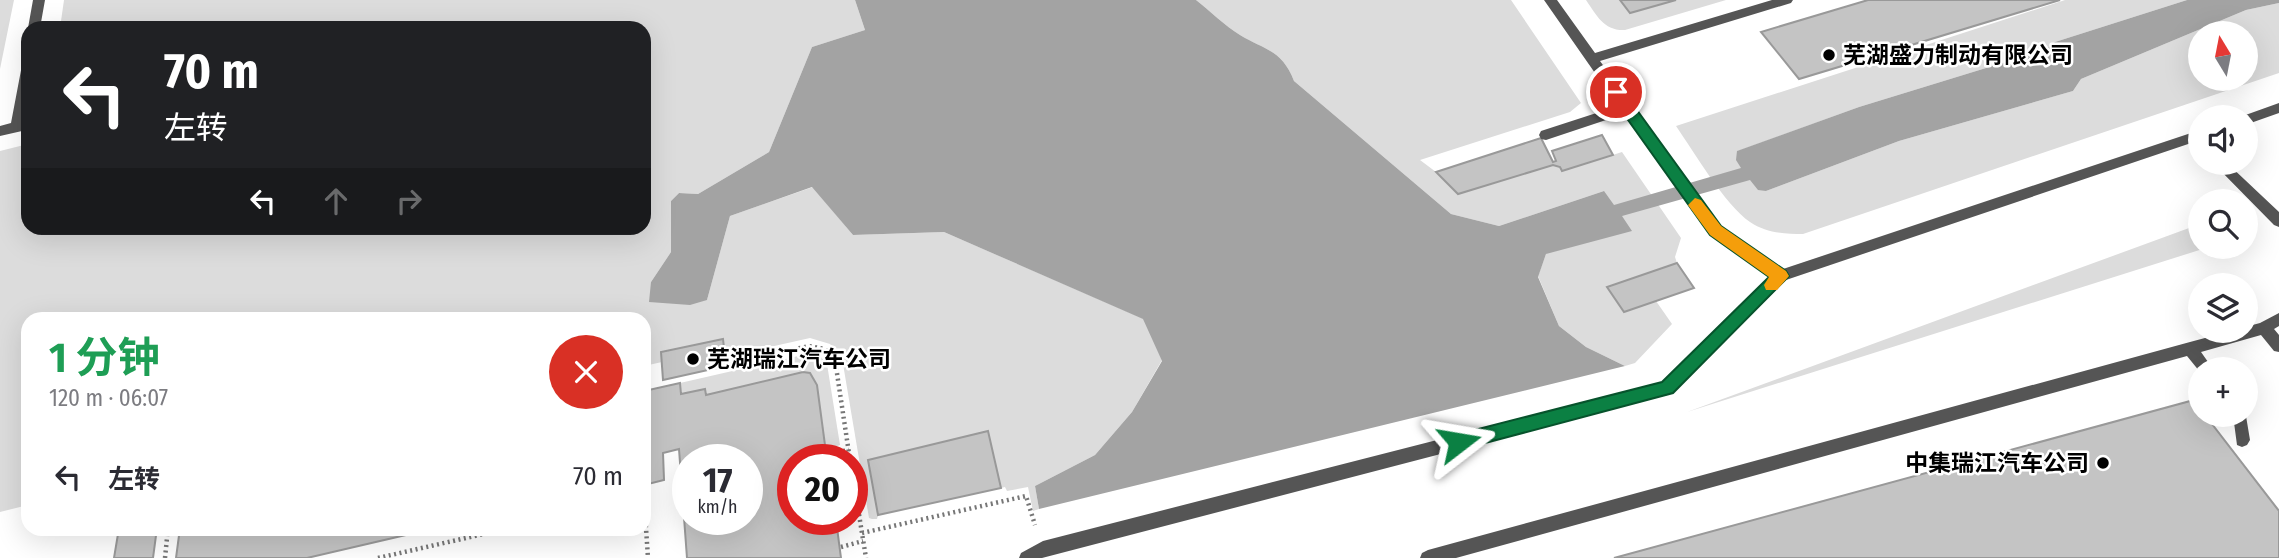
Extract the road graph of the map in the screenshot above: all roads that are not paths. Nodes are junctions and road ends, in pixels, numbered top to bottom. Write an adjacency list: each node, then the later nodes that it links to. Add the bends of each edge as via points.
1 (39, 0): 5 (lane)
2 (1550, 0): 6 (lane)
3 (1787, 0): 4 (lane)
4 (1756, 4): 6 (lane)
5 (35, 21)
6 (1592, 59): 8 (lane)
7 (21, 104): 11 (lane, via 17,127)
8 (1628, 108): 12 (lane); 16 (lane, via 1715,231)
9 (2279, 108): 10 (lane)
10 (2258, 115)
11 (0, 131)
12 (1546, 135)
13 (2188, 142): 16 (lane)
14 (2231, 175): 15 (lane)
15 (2279, 221)
16 (1781, 276): 24 (lane, via 1667,388 1043,549)
17 (2279, 319): 18 (lane)
18 (2264, 328): 19 (lane); 20 (lane)
19 (2279, 346)
20 (2190, 348): 21 (lane); 25 (lane)
21 (2197, 357)
22 (2240, 427): 23 (lane)
23 (2242, 440)
24 (1027, 558)
25 (1428, 558)

